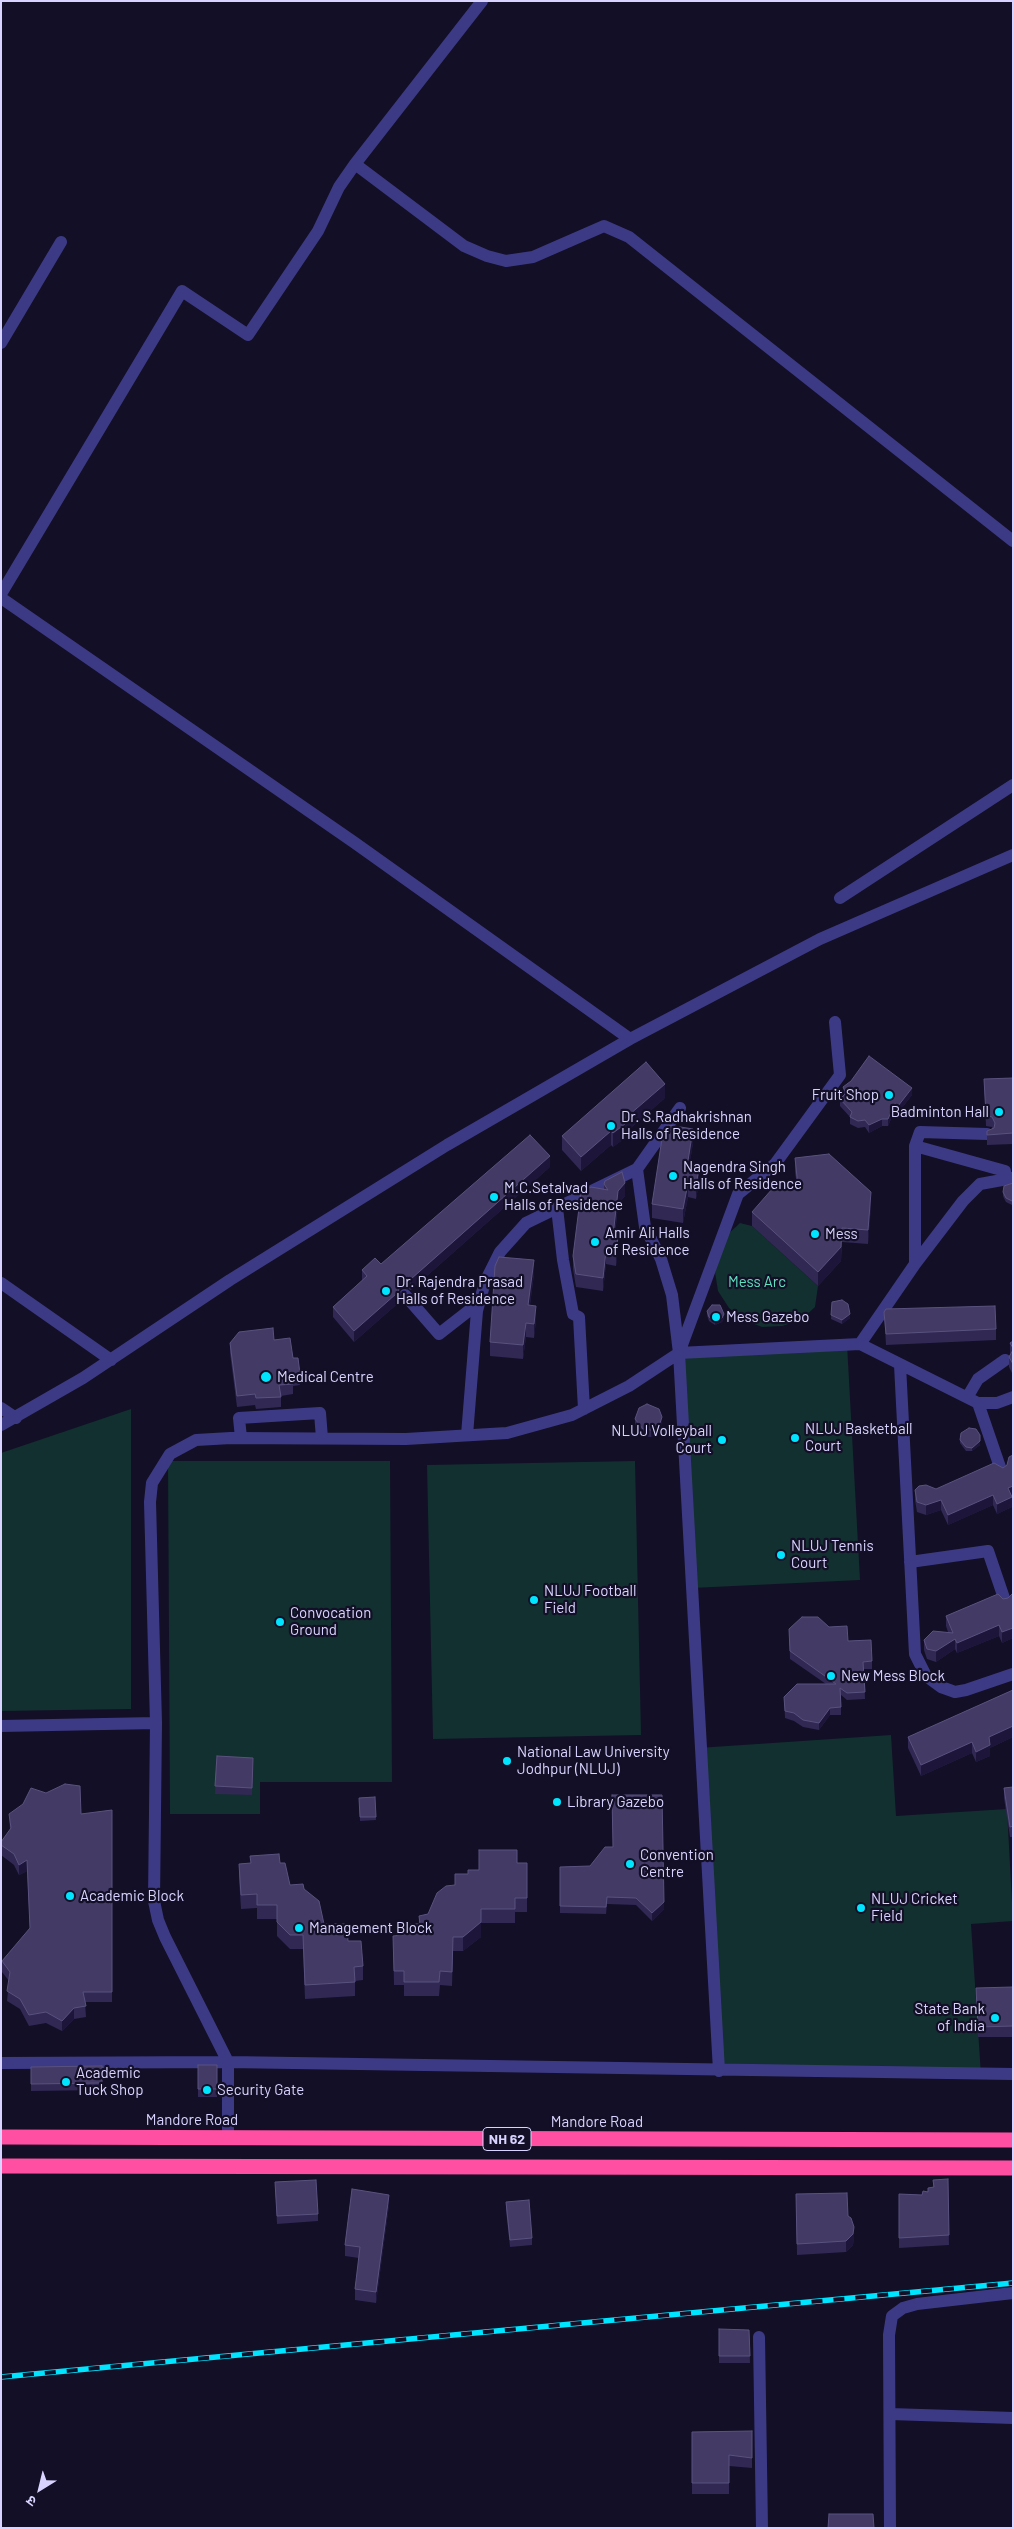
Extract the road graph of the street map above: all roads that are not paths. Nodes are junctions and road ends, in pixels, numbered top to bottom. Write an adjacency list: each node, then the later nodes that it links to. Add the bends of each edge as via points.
1 (482, 1): 2 (street)
2 (355, 164): 5 (street, via 464,246 487,256 506,261 533,258 604,226 630,237); 6 (street, via 339,187 318,231 248,335 182,291)
3 (61, 242): 4 (street)
4 (1, 343)
5 (1013, 541)
6 (1, 594)
7 (1, 598): 12 (street, via 355,843)
8 (1013, 785): 10 (street)
9 (1013, 855): 12 (street, via 820,939)
10 (840, 898)
11 (835, 1022): 24 (street, via 840,1075 775,1164 738,1194)
12 (630, 1039): 25 (street, via 447,1145 230,1280)
13 (680, 1108): 16 (street)
14 (987, 1134): 15 (street, via 920,1132)
15 (916, 1146): 17 (street, via 1005,1171); 19 (street)
16 (637, 1169): 18 (street); 24 (street, via 645,1227 661,1259 672,1295)
17 (1009, 1178): 19 (street, via 980,1184)
18 (557, 1208): 22 (street, via 526,1223 500,1252 485,1282); 31 (street, via 573,1314 579,1317)
19 (915, 1264): 23 (street)
20 (1, 1283): 25 (street)
21 (405, 1295): 22 (street, via 439,1334)
22 (480, 1302): 34 (street)
23 (860, 1344): 24 (street); 27 (street)
24 (679, 1353): 31 (street, via 629,1386); 45 (street)
25 (111, 1360): 32 (street)
26 (1004, 1360): 29 (street, via 978,1379)
27 (900, 1365): 29 (street); 38 (street)
28 (1013, 1397): 29 (street, via 997,1403)
29 (973, 1400): 37 (street)
30 (1, 1408): 32 (street)
31 (584, 1409): 34 (street, via 507,1433)
32 (16, 1418): 33 (street)
33 (1, 1425)
34 (467, 1435): 36 (street, via 406,1439)
35 (241, 1438): 36 (street); 36 (street, via 239,1418 320,1413); 41 (street, via 196,1440 170,1454 152,1483)
36 (322, 1438)
37 (1001, 1470)
38 (910, 1562): 39 (street, via 988,1551); 40 (street, via 915,1654 926,1676 955,1692)
39 (1005, 1601)
40 (1013, 1674)
41 (156, 1723): 42 (street); 43 (street, via 154,1901 157,1916)
42 (1, 1726)
43 (228, 2062): 44 (street); 45 (street); 48 (street)
44 (1, 2063)
45 (719, 2071): 46 (street)
46 (1013, 2074)
47 (1, 2137): 48 (highway, Mandore Road / NH 62)
48 (228, 2138): 49 (highway, Mandore Road / NH 62)
49 (1013, 2140)
50 (1, 2166): 51 (highway)
51 (1013, 2168)
52 (1013, 2293): 54 (street, via 917,2304 892,2316 889,2335)
53 (759, 2337): 56 (street)
54 (890, 2414): 55 (street); 57 (street)
55 (1013, 2418)
56 (762, 2528)
57 (890, 2528)

